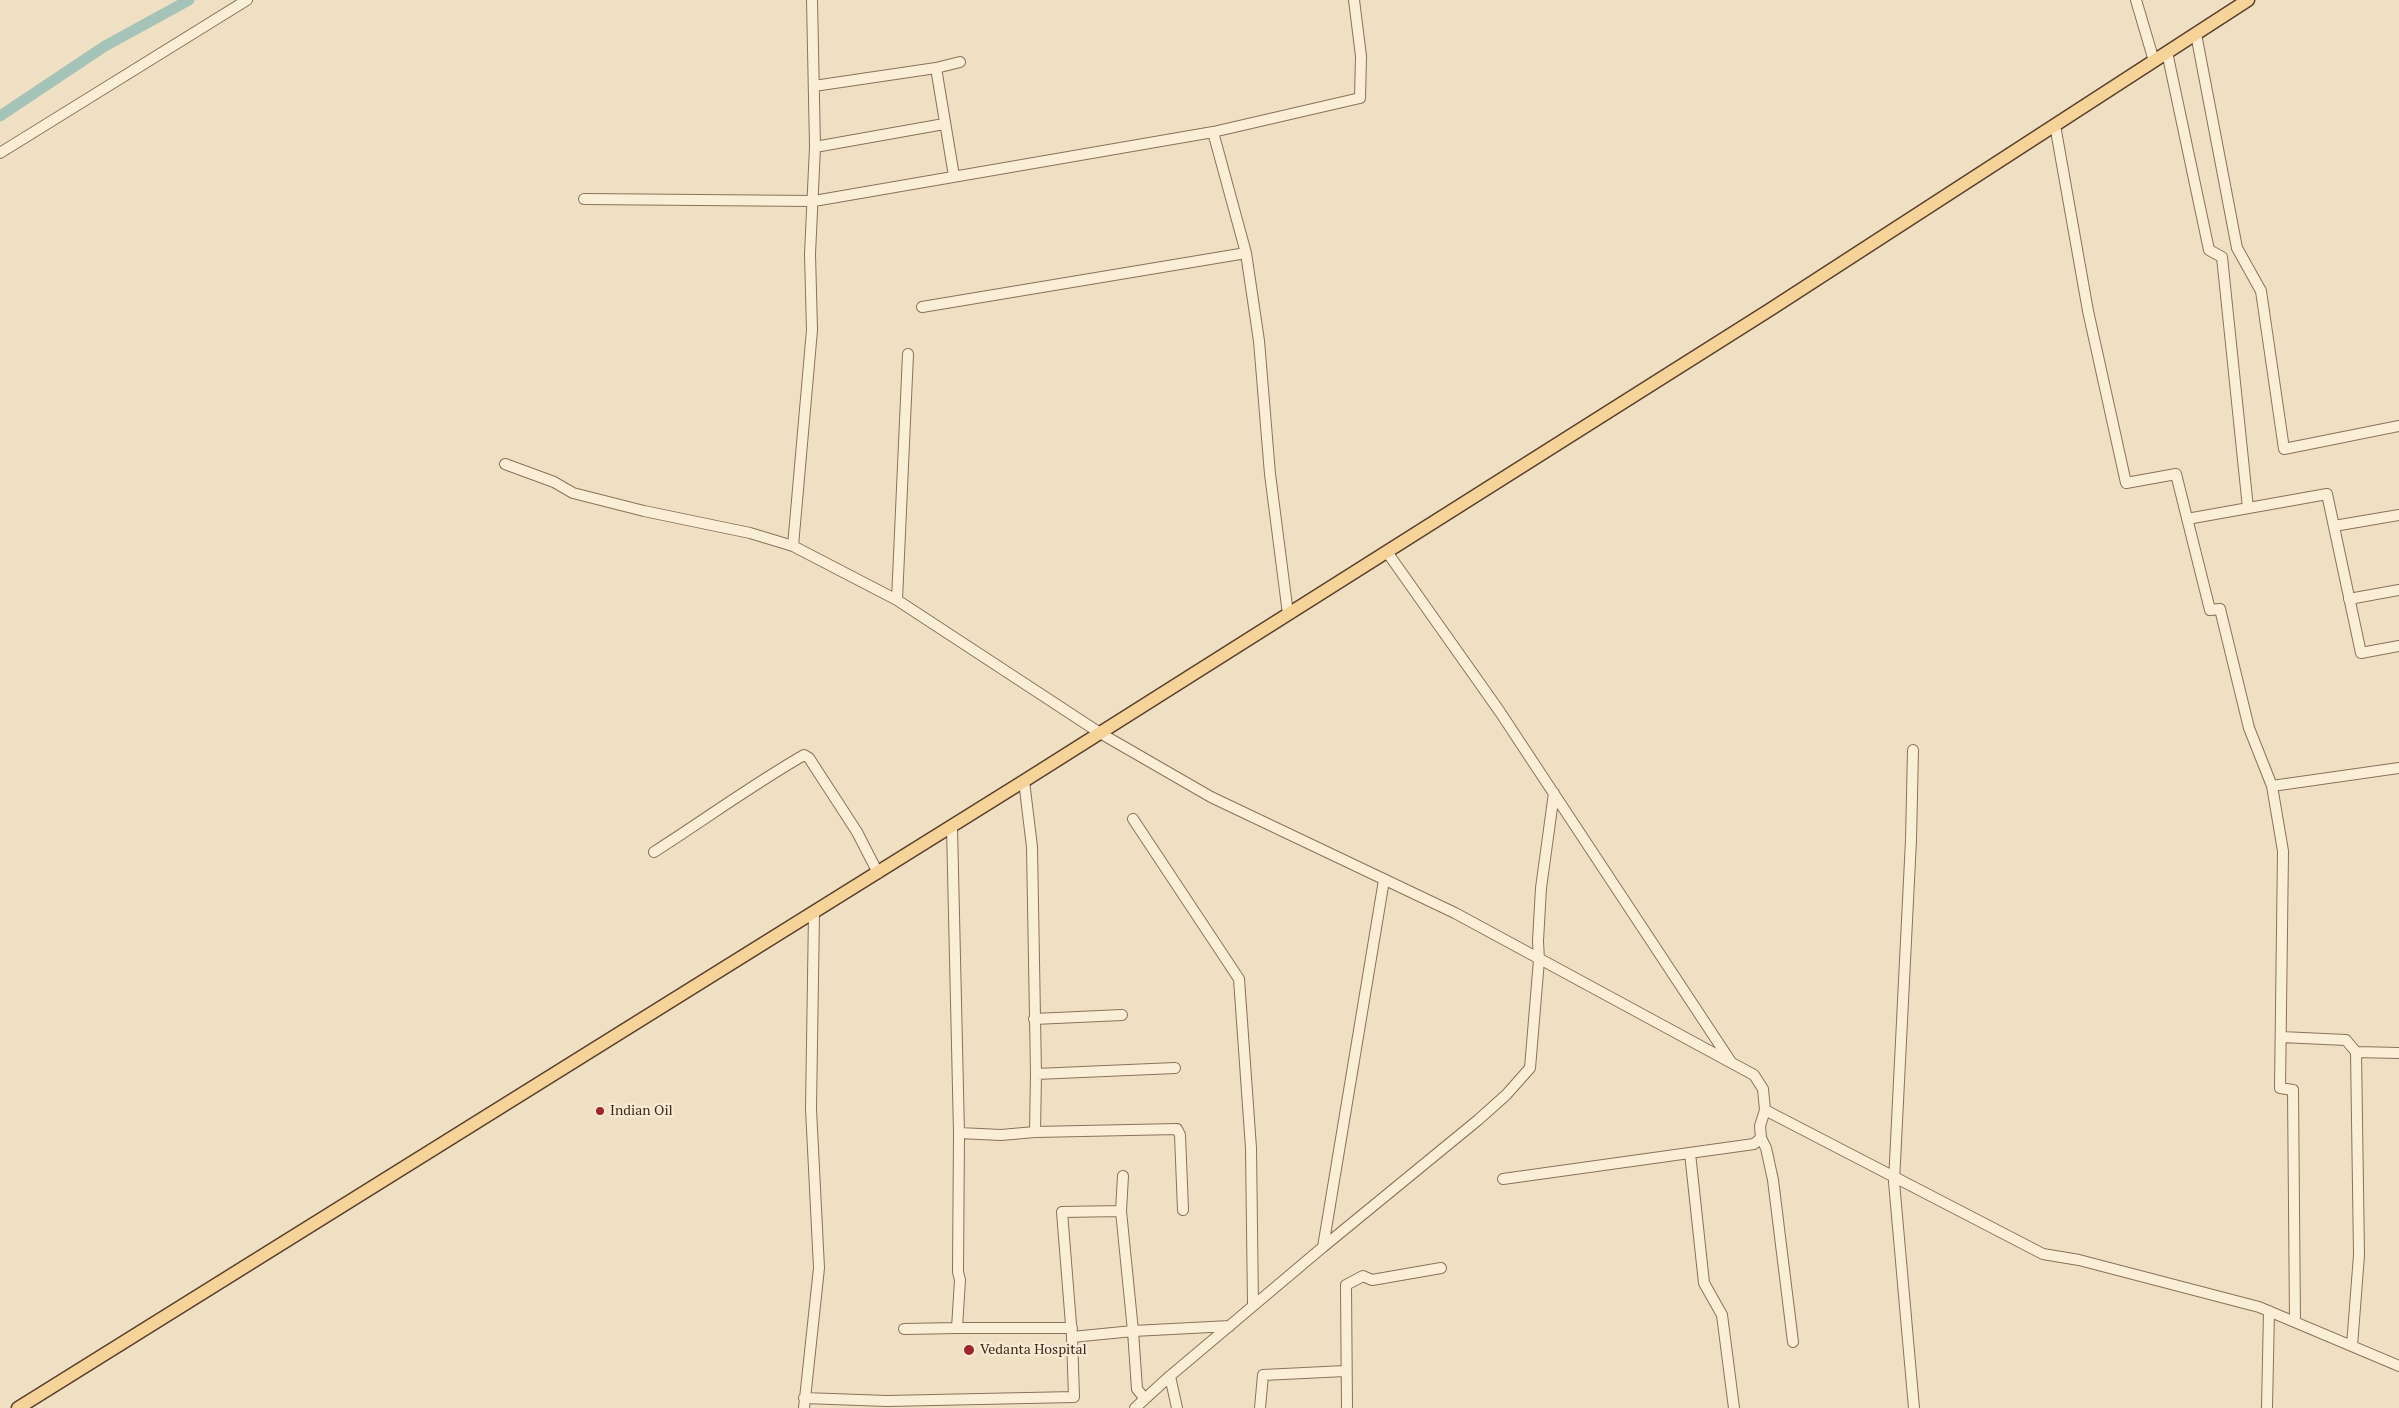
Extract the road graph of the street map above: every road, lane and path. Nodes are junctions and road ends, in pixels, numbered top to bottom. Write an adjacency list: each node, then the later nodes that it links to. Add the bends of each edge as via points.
1 (247, 0): 16 (street)
2 (812, 0): 11 (street)
3 (1354, 0): 14 (street, via 1361,56 1360,98)
4 (2136, 0): 8 (street)
5 (2248, 0): 6 (main road)
6 (2196, 34): 7 (main road); 23 (street, via 2237,248 2261,291 2284,449)
7 (2167, 52): 8 (main road); 25 (street, via 2209,250 2222,257)
8 (2154, 61): 13 (main road)
9 (960, 62): 10 (street)
10 (936, 68): 11 (street); 12 (street)
11 (814, 86): 15 (street)
12 (944, 124): 15 (street); 17 (street)
13 (2055, 125): 27 (street, via 2088,311 2126,483 2176,474); 30 (main road)
14 (1213, 132): 17 (street); 20 (street)
15 (815, 147): 19 (street)
16 (0, 153)
17 (954, 176): 19 (street)
18 (584, 199): 19 (street)
19 (814, 201): 29 (street, via 810,254 812,330)
20 (1246, 253): 21 (street); 34 (street, via 1259,341 1270,474)
21 (922, 307)
22 (908, 354): 33 (street)
23 (2399, 426)
24 (505, 464): 29 (street, via 554,482 573,493 750,533)
25 (2248, 508): 27 (street); 28 (street, via 2327,494)
26 (2399, 515): 28 (street)
27 (2187, 519): 40 (street, via 2210,610 2220,609 2249,728)
28 (2334, 526): 32 (street)
29 (792, 546): 33 (street)
30 (1387, 552): 34 (main road); 41 (street)
31 (2399, 590): 32 (street)
32 (2349, 599): 35 (street, via 2361,653)
33 (897, 600): 36 (street)
34 (1288, 614): 36 (main road)
35 (2399, 646)
36 (1100, 733): 39 (main road); 46 (street, via 1211,797)
37 (1913, 750): 63 (street, via 1912,840)
38 (2399, 768): 40 (street)
39 (1024, 781): 43 (main road); 50 (street, via 1032,847)
40 (2272, 786): 51 (street, via 2283,851)
41 (1554, 793): 48 (street, via 1541,888); 54 (street)
42 (1133, 819): 69 (street, via 1239,979 1251,1148)
43 (952, 827): 45 (main road); 59 (street)
44 (654, 852): 45 (street, via 804,755 857,832)
45 (878, 873): 47 (main road)
46 (1384, 880): 48 (street, via 1455,913); 67 (street)
47 (814, 913): 83 (street, via 811,1109 819,1268); 84 (main road)
48 (1540, 960): 54 (street); 67 (street, via 1530,1068 1478,1120)
49 (1122, 1015): 50 (street)
50 (1034, 1019): 56 (street)
51 (2280, 1037): 52 (street, via 2346,1040); 71 (street, via 2280,1088 2293,1090)
52 (2356, 1052): 53 (street); 78 (street, via 2359,1255)
53 (2399, 1053)
54 (1731, 1063): 57 (street, via 1754,1075 1763,1089)
55 (1175, 1068): 56 (street)
56 (1036, 1074): 58 (street)
57 (1765, 1110): 60 (street, via 1760,1126); 63 (street)
58 (1035, 1132): 59 (street, via 1001,1135); 66 (street, via 1177,1129)
59 (959, 1133): 73 (street, via 960,1280)
60 (1761, 1138): 61 (street, via 1754,1144); 77 (street, via 1773,1180)
61 (1690, 1153): 64 (street); 89 (street, via 1704,1283 1722,1315)
62 (1123, 1176): 65 (street)
63 (1895, 1177): 70 (street, via 2043,1254); 90 (street)
64 (1503, 1179)
65 (1120, 1210): 75 (street); 76 (street, via 1062,1212)
66 (1184, 1210)
67 (1323, 1247): 69 (street)
68 (1441, 1268): 80 (street, via 1372,1280 1364,1276 1346,1285)
69 (1253, 1306): 72 (street)
70 (2269, 1311): 71 (street); 91 (street)
71 (2295, 1322): 78 (street)
72 (1230, 1326): 75 (street); 81 (street)
73 (957, 1328): 74 (street); 76 (street)
74 (904, 1329)
75 (1133, 1331): 76 (street); 82 (street, via 1137,1389)
76 (1072, 1332): 83 (street, via 1074,1397)
77 (1792, 1342)
78 (2352, 1346): 79 (street)
79 (2399, 1366)
80 (1345, 1371): 87 (street, via 1262,1375); 88 (street)
81 (1170, 1376): 82 (street); 86 (street)
82 (1145, 1399): 85 (street)
83 (804, 1403)
84 (18, 1408)
85 (1135, 1408)
86 (1177, 1408)
87 (1260, 1408)
88 (1347, 1408)
89 (1734, 1408)
90 (1914, 1408)
91 (2267, 1408)

